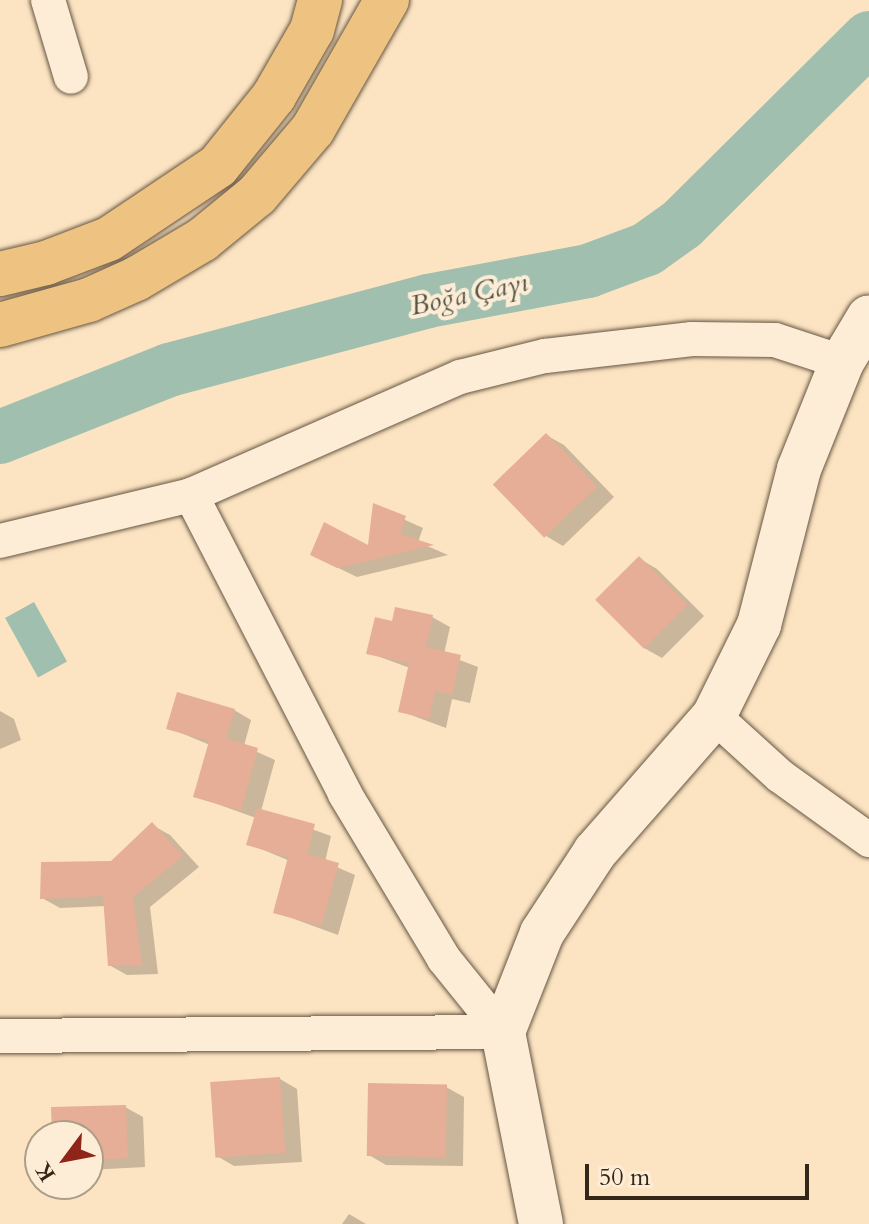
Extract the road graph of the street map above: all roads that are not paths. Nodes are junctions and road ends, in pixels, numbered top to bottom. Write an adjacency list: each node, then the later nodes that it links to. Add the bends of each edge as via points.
1 (48, 0): 4 (street)
2 (320, 0): 5 (highway, via 312,30 274,96 218,166 109,239)
3 (387, 0): 7 (highway, via 313,129 257,195 202,240 136,279 89,300)
4 (71, 77)
5 (0, 274)
6 (869, 317): 8 (street)
7 (0, 325)
8 (842, 362): 9 (street, via 775,340 692,339 545,356 460,377); 11 (street, via 799,469 759,625)
9 (191, 495): 10 (street); 13 (street, via 345,794 444,959)
10 (0, 541)
11 (714, 716): 12 (street, via 780,776); 13 (street, via 595,852 542,933)
12 (869, 840)
13 (503, 1032): 14 (street); 15 (street)
14 (0, 1036)
15 (541, 1224)

